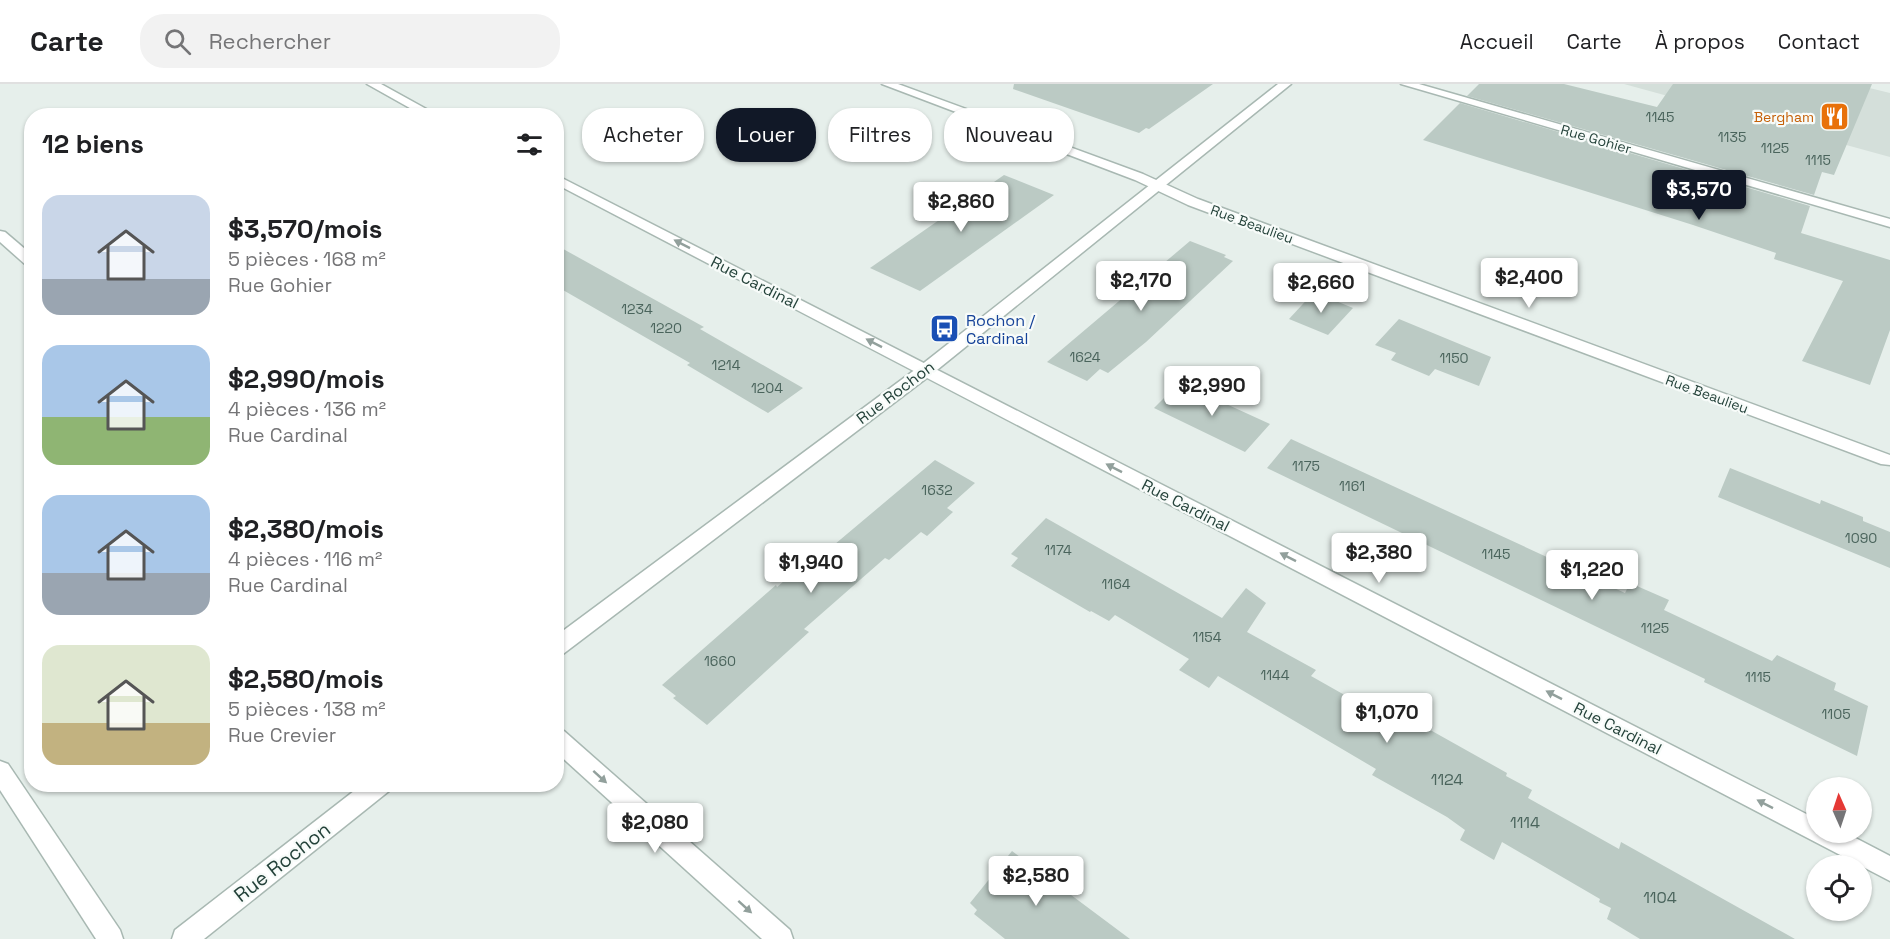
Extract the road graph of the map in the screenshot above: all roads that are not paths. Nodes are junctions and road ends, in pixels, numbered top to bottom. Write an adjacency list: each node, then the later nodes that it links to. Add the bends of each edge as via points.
1 (373, 84): 5 (street)
2 (888, 84): 7 (street, Rue Beaulieu)
3 (1285, 84): 7 (street, Rue Rochon)
4 (1407, 84): 8 (street, Rue Gohier)
5 (419, 108)
6 (564, 183): 11 (street, Rue Cardinal, one-way to 6)
7 (1159, 186): 11 (street, Rue Rochon); 12 (street, Rue Beaulieu, via 1192,202)
8 (1890, 223)
9 (0, 235): 10 (street)
10 (24, 256)
11 (926, 370): 13 (street, Rue Rochon); 17 (street, Rue Cardinal, one-way to 11)
12 (1887, 460)
13 (564, 642)
14 (564, 745): 22 (street, one-way to 22)
15 (0, 771): 20 (street)
16 (371, 792): 21 (street, Rue Rochon)
17 (1806, 826)
18 (1839, 843): 19 (street, Rue Cardinal)
19 (1890, 869)
20 (111, 939)
21 (184, 939)
22 (781, 939)

